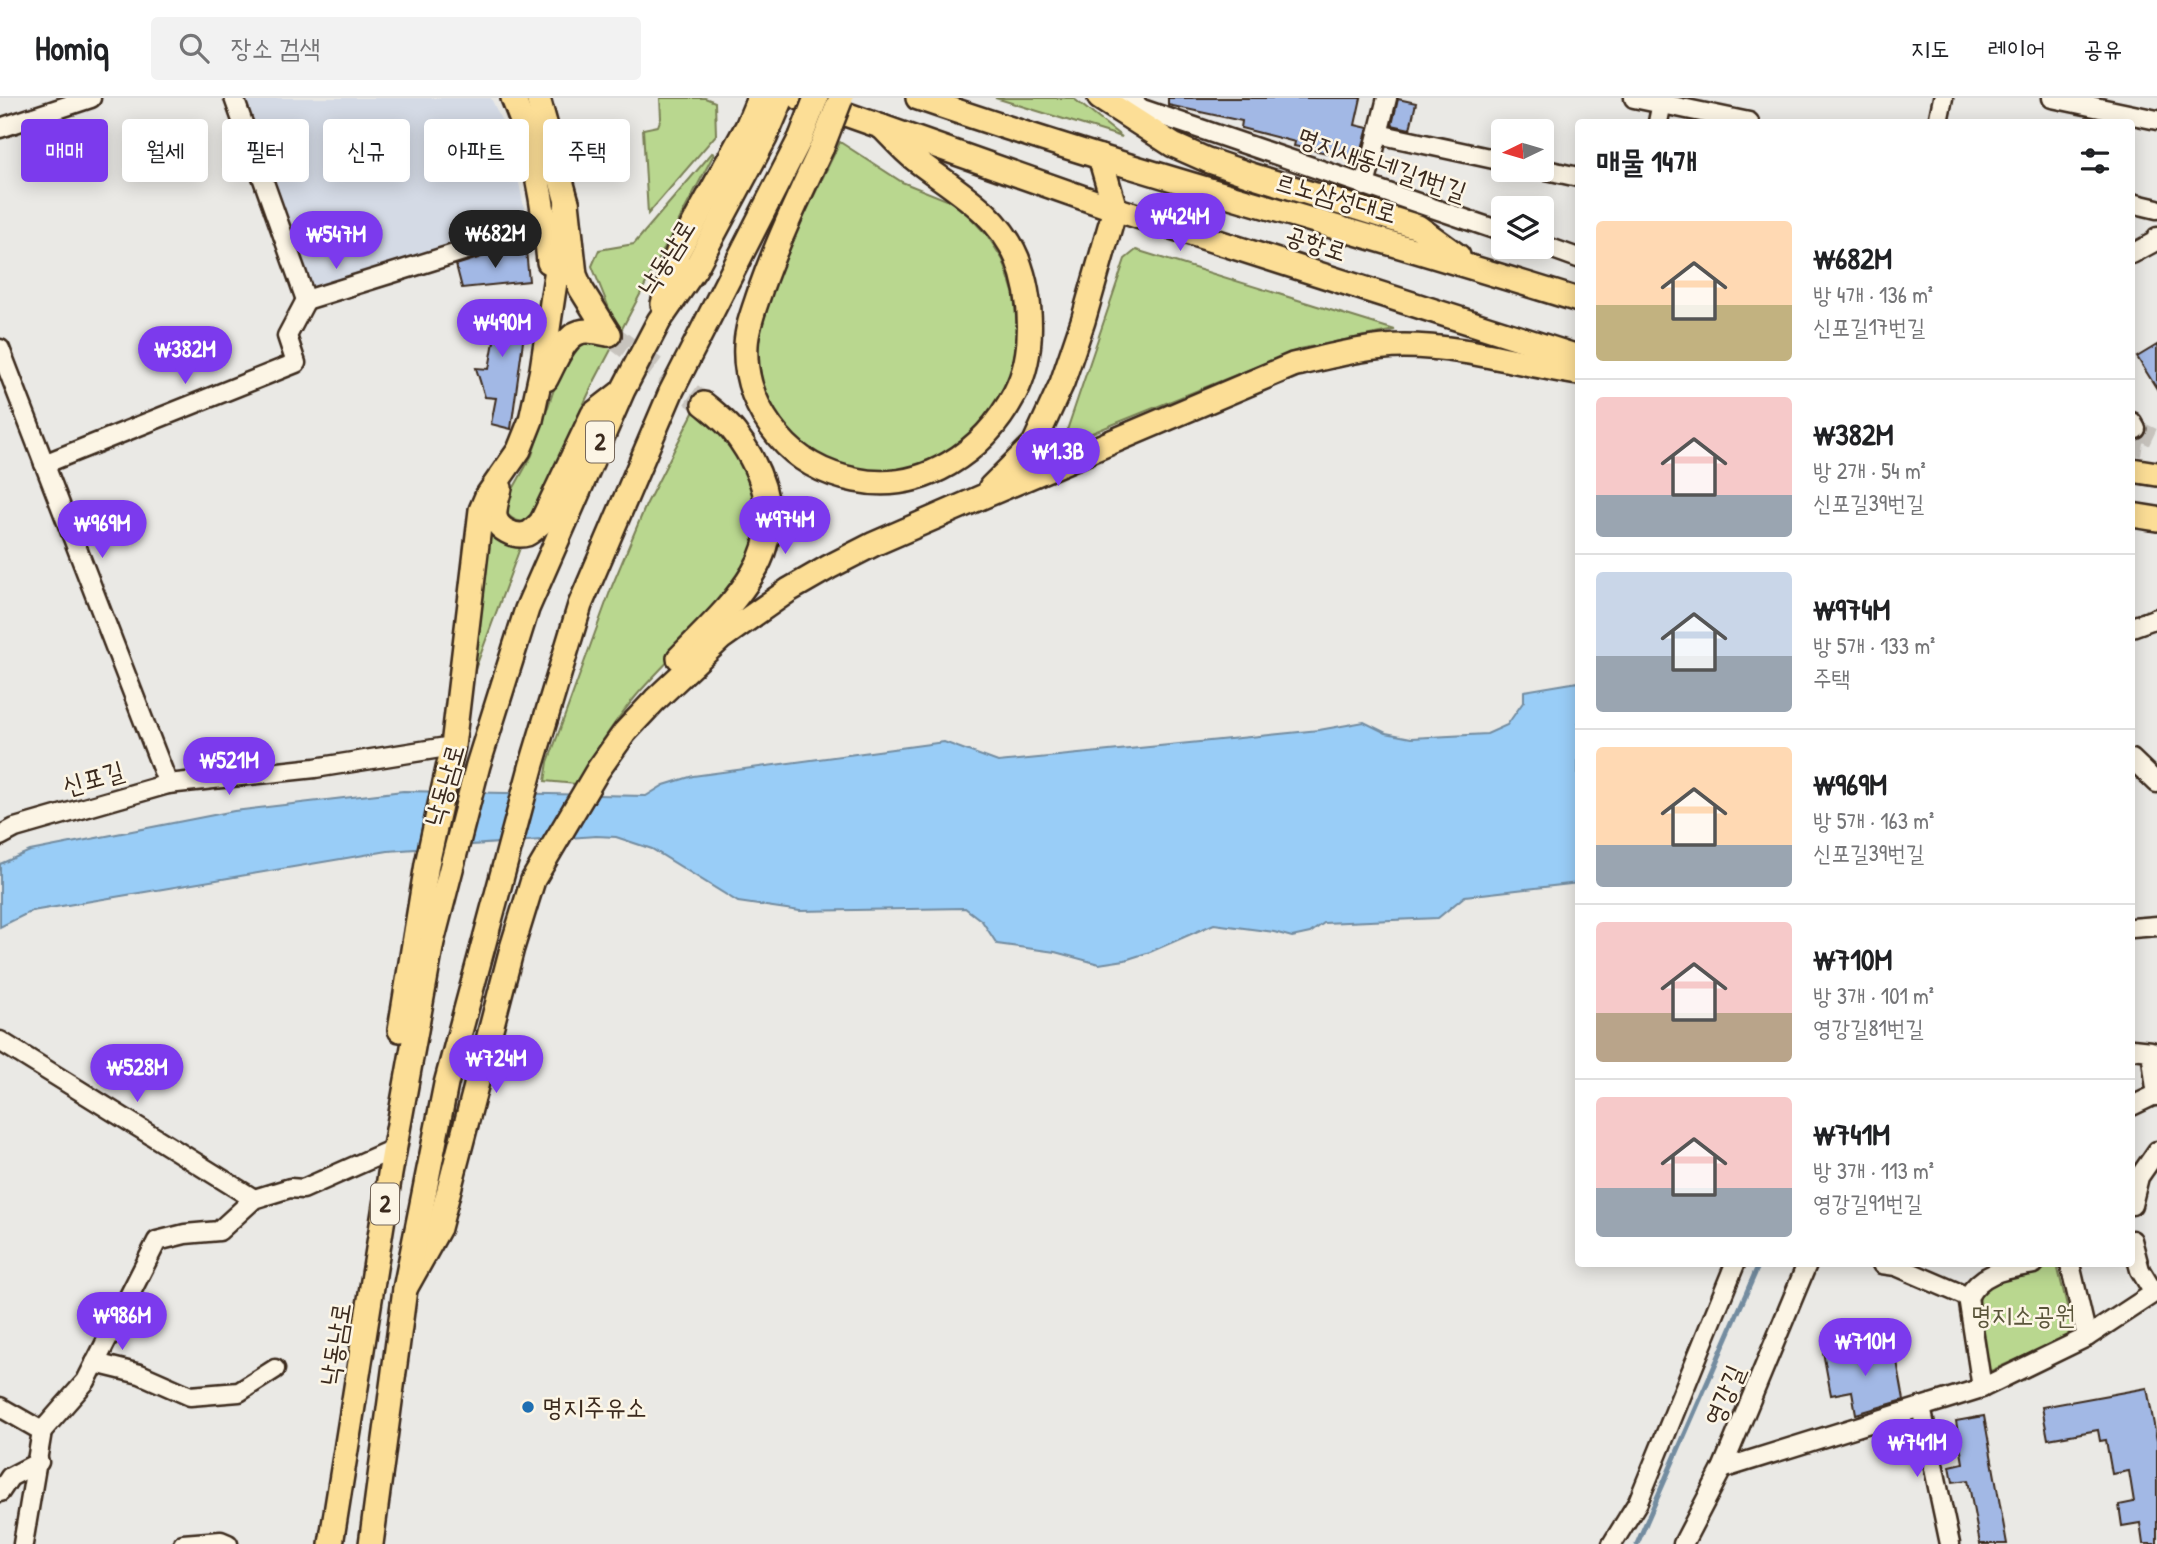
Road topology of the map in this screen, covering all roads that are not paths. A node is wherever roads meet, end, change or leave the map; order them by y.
1 (90, 98) edge
2 (233, 98) edge
3 (513, 98) edge
4 (540, 98) edge
5 (758, 98) edge
6 (782, 98) edge
7 (800, 98) edge
8 (816, 98) edge
9 (841, 98) edge
10 (918, 98) edge
11 (1128, 98) edge
12 (1387, 98) edge
13 (1634, 98) edge
14 (1943, 98) edge
15 (2052, 98) edge
16 (1103, 99) edge
17 (1662, 101) edge
18 (1659, 119) edge
19 (1737, 119) edge
20 (1939, 119) edge
21 (2157, 120) edge
22 (881, 127) junction
23 (0, 128) edge
24 (756, 132) junction
25 (1378, 134) junction
26 (1100, 157) junction
27 (1491, 158) edge
28 (1554, 172) edge
29 (1575, 176) edge
30 (1365, 186) junction
31 (567, 202) junction
32 (2135, 204) edge
33 (1115, 209) junction
34 (2157, 209) edge
35 (1491, 228) edge
36 (547, 236) junction
37 (2157, 237) edge
38 (1554, 249) edge
39 (2135, 252) edge
40 (1575, 257) edge
41 (1472, 266) junction
42 (552, 297) junction
43 (1575, 299) edge
44 (306, 300) junction
45 (0, 349) edge
46 (1575, 356) edge
47 (1575, 372) edge
48 (623, 390) junction
49 (538, 394) junction
50 (704, 404) tunnel mouth
51 (44, 464) junction
52 (504, 471) junction
53 (982, 497) junction
54 (2157, 618) edge
55 (2135, 626) edge
56 (654, 700) junction
57 (451, 755) junction
58 (2135, 762) edge
59 (2157, 783) edge
60 (168, 784) junction
61 (0, 836) edge
62 (2157, 926) edge
63 (2135, 928) edge
64 (0, 1041) edge
65 (2135, 1049) edge
66 (2157, 1095) edge
67 (2135, 1105) edge
68 (391, 1150) junction
69 (2157, 1151) edge
70 (390, 1174) junction
71 (2135, 1193) edge
72 (254, 1199) junction
73 (2135, 1255) edge
74 (1734, 1267) edge
75 (1806, 1267) edge
76 (1898, 1267) edge
77 (2020, 1267) edge
78 (2071, 1267) edge
79 (405, 1289) junction
80 (2156, 1292) edge
81 (1968, 1297) junction
82 (2087, 1337) junction
83 (96, 1363) junction
84 (275, 1369) dead end
85 (1982, 1388) junction
86 (0, 1407) edge
87 (1921, 1407) junction
88 (42, 1431) junction
89 (39, 1462) junction
90 (1722, 1469) junction
91 (0, 1492) edge
92 (23, 1544) edge
93 (183, 1544) edge
94 (228, 1544) edge
95 (331, 1544) edge
96 (371, 1544) edge
97 (1612, 1544) edge
98 (1683, 1544) edge
99 (1950, 1544) edge

1 - 23 street
2 - 44 street
3 - 36 main road
4 - 31 main road
5 - 24 main road
6 - 24 main road, 낙동남로 / 2
7 - 22 main road, 공항로
8 - 79 main road, 2, bridge
9 - 22 main road, bridge
10 - 26 main road, 르노삼성대로
11 - 30 street, 명지새동네길1번길
12 - 25 street
13 - 17 street
14 - 20 street
15 - 21 street
16 - 41 main road
17 - 18 street
17 - 19 street
22 - 33 main road, 공항로
24 - 48 main road, 낙동남로 / 2
25 - 27 street
25 - 30 street
26 - 33 main road
26 - 41 main road, 르노삼성대로
28 - 29 street
30 - 35 street, 명지새동네길1번길
31 - 42 main road
31 - 49 main road
32 - 34 street
33 - 46 main road, 공항로
33 - 53 main road
36 - 42 main road
36 - 44 street
37 - 39 street
38 - 40 street
41 - 43 main road, 르노삼성대로
42 - 49 main road
44 - 51 street
45 - 51 street
47 - 53 main road
48 - 52 main road
48 - 70 main road, 낙동남로 / 2
49 - 52 main road
50 - 56 main road
51 - 60 street
52 - 57 main road
53 - 56 main road
54 - 55 street
56 - 79 main road
57 - 60 street, 신포길
57 - 68 main road
58 - 59 street
60 - 61 street, 신포길
62 - 63 street
64 - 72 street
65 - 66 street
66 - 67 street
68 - 70 main road
68 - 72 street
69 - 71 street
70 - 95 main road, 낙동남로 / 2
72 - 83 street
73 - 80 street
74 - 97 street
75 - 90 street, 영강길
76 - 81 street
77 - 81 street
78 - 82 street
79 - 96 main road, 2
80 - 82 street
81 - 85 street
82 - 85 street
83 - 84 street
83 - 88 street
85 - 87 street
86 - 88 street
87 - 90 street
87 - 99 street
88 - 89 street
89 - 91 street
89 - 92 street
90 - 98 street, 영강길
93 - 94 street

